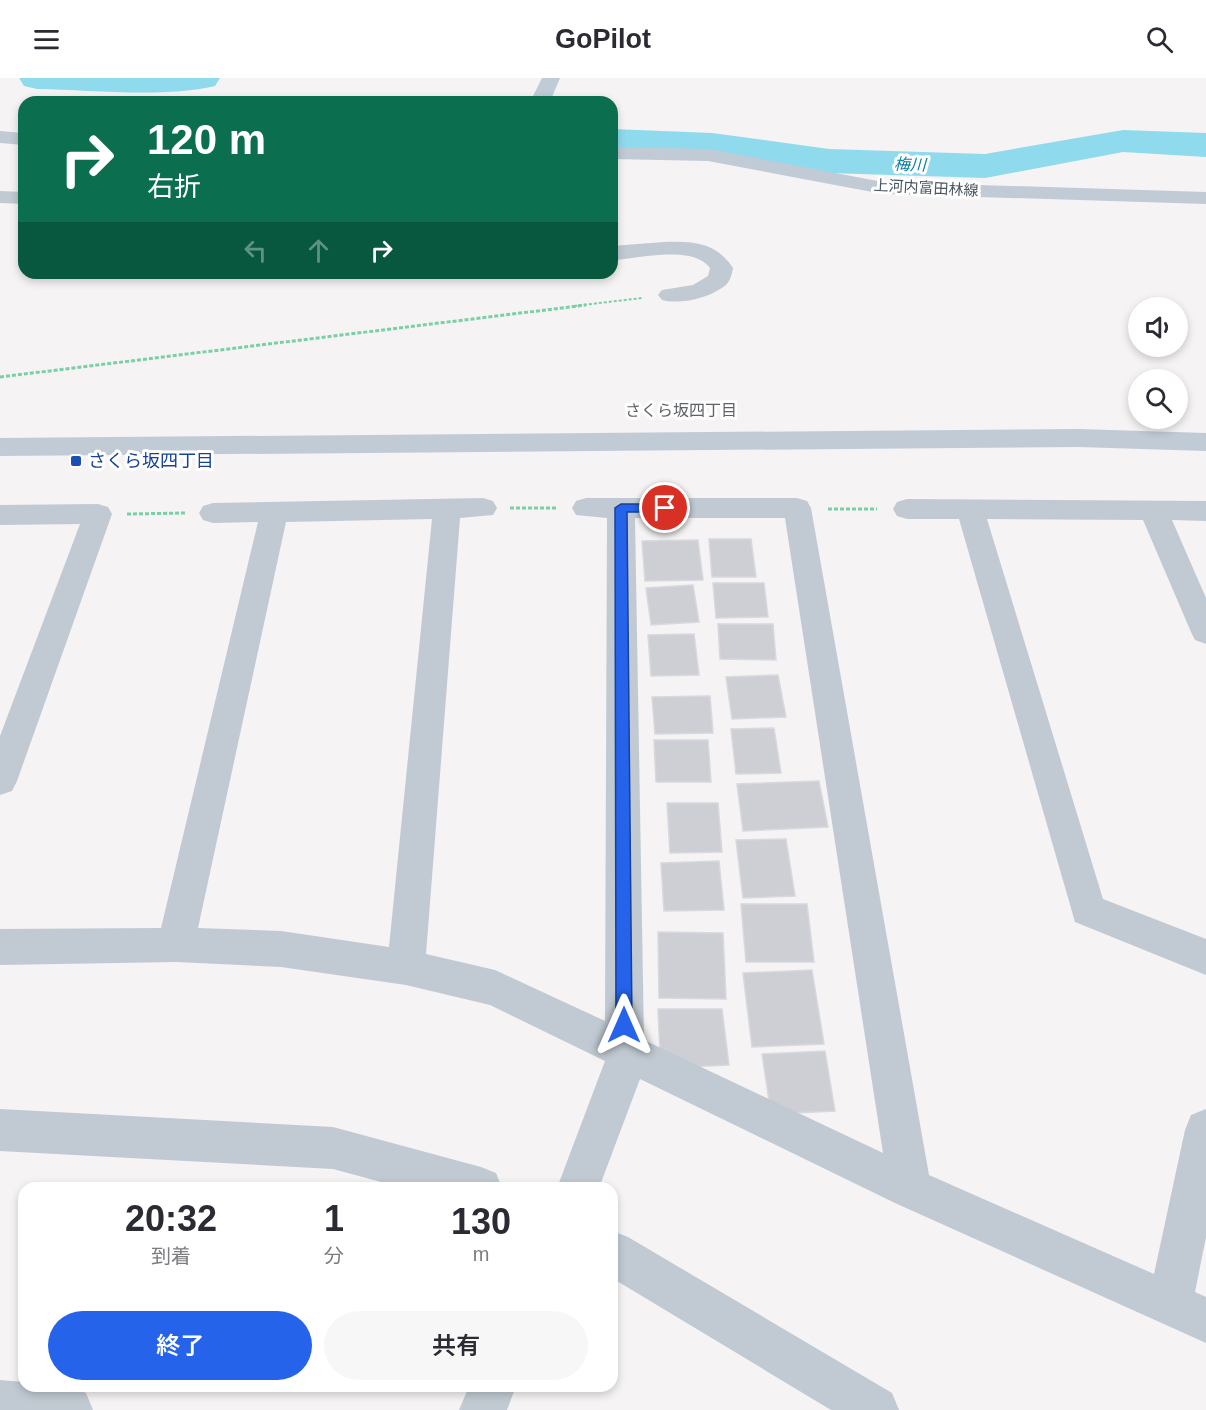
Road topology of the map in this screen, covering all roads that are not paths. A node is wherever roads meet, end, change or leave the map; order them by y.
1 (551, 78) edge
2 (543, 96) edge
3 (0, 137) edge
4 (18, 138) edge
5 (618, 153) edge
6 (0, 197) edge
7 (18, 198) edge
8 (1206, 198) edge
9 (618, 253) edge
10 (670, 295) road end
11 (1206, 442) edge
12 (0, 447) edge
13 (483, 508) road end
14 (586, 508) road end
15 (621, 508) junction
16 (447, 509) junction
17 (907, 509) road end
18 (970, 509) junction
19 (1153, 510) junction
20 (1206, 511) edge
21 (274, 512) junction
22 (213, 513) road end
23 (0, 515) edge
24 (1206, 632) edge
25 (0, 781) edge
26 (176, 945) junction
27 (0, 946) edge
28 (1206, 957) edge
29 (406, 967) junction
30 (624, 1048) junction
31 (0, 1130) edge
32 (1206, 1130) edge
33 (459, 1182) edge
34 (580, 1182) edge
35 (909, 1188) junction
36 (618, 1257) edge
37 (1188, 1311) edge
38 (490, 1392) edge
39 (0, 1404) edge
40 (69, 1410) edge
41 (483, 1410) edge
42 (875, 1410) edge

1 - 2 street
3 - 4 street
5 - 8 street, 上河内富田林線
6 - 7 street
9 - 10 street
11 - 12 street
13 - 16 street
14 - 15 street
15 - 30 street
15 - 35 street
16 - 21 street
16 - 29 street
17 - 18 street
18 - 19 street
18 - 28 street
19 - 20 street
19 - 24 street
21 - 22 street
21 - 26 street
23 - 25 street
26 - 27 street
26 - 29 street
29 - 30 street
30 - 34 street
30 - 35 street
31 - 33 street
32 - 37 street
35 - 37 street
36 - 42 street
38 - 41 street
39 - 40 street

